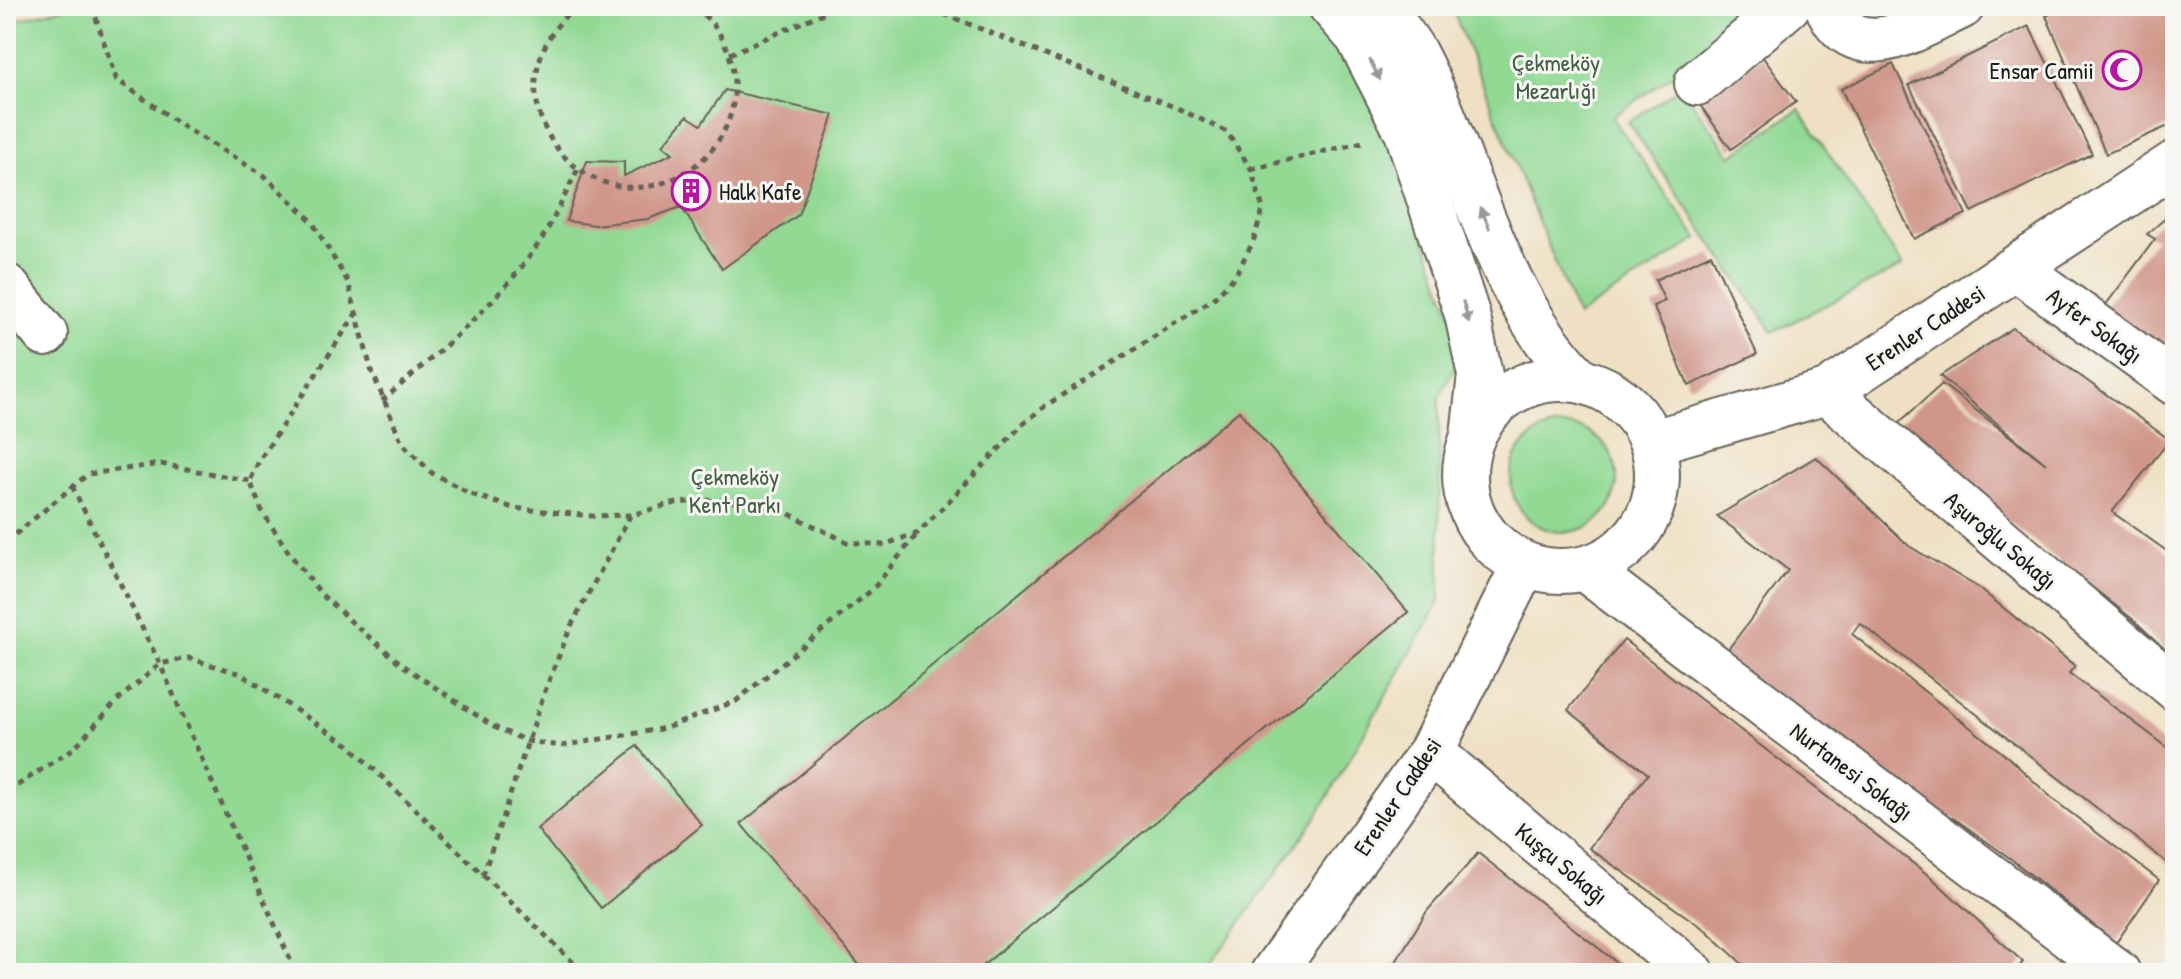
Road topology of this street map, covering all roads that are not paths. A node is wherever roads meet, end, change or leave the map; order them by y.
1 (1331, 6) edge
2 (1381, 6) edge
3 (1788, 6) edge
4 (1827, 6) edge
5 (1962, 6) edge
6 (1697, 83) dead end
7 (2175, 163) edge
8 (2016, 268) junction
9 (6, 286) edge
10 (45, 334) dead end
11 (1580, 380) junction
12 (2175, 383) edge
13 (1827, 392) junction
14 (1473, 435) junction
15 (1653, 442) junction
16 (1524, 565) junction
17 (1585, 569) junction
18 (2175, 688) edge
19 (1431, 752) junction
20 (1274, 973) edge
21 (1692, 973) edge
22 (2118, 973) edge

1 -> 14 street
11 -> 2 street
3 - 6 street
4 - 5 street
7 - 8 street, Erenler Caddesi
8 - 12 street, Ayfer Sokağı
8 - 13 street, Erenler Caddesi
9 - 10 street
11 - 14 street
11 - 15 street
13 - 15 street, Erenler Caddesi
13 - 18 street, Aşuroğlu Sokağı
14 - 16 street
15 - 17 street
16 - 17 street
16 - 19 street, Erenler Caddesi
17 - 22 street, Nurtanesi Sokağı
19 - 20 street, Erenler Caddesi
19 - 21 street, Kuşçu Sokağı

